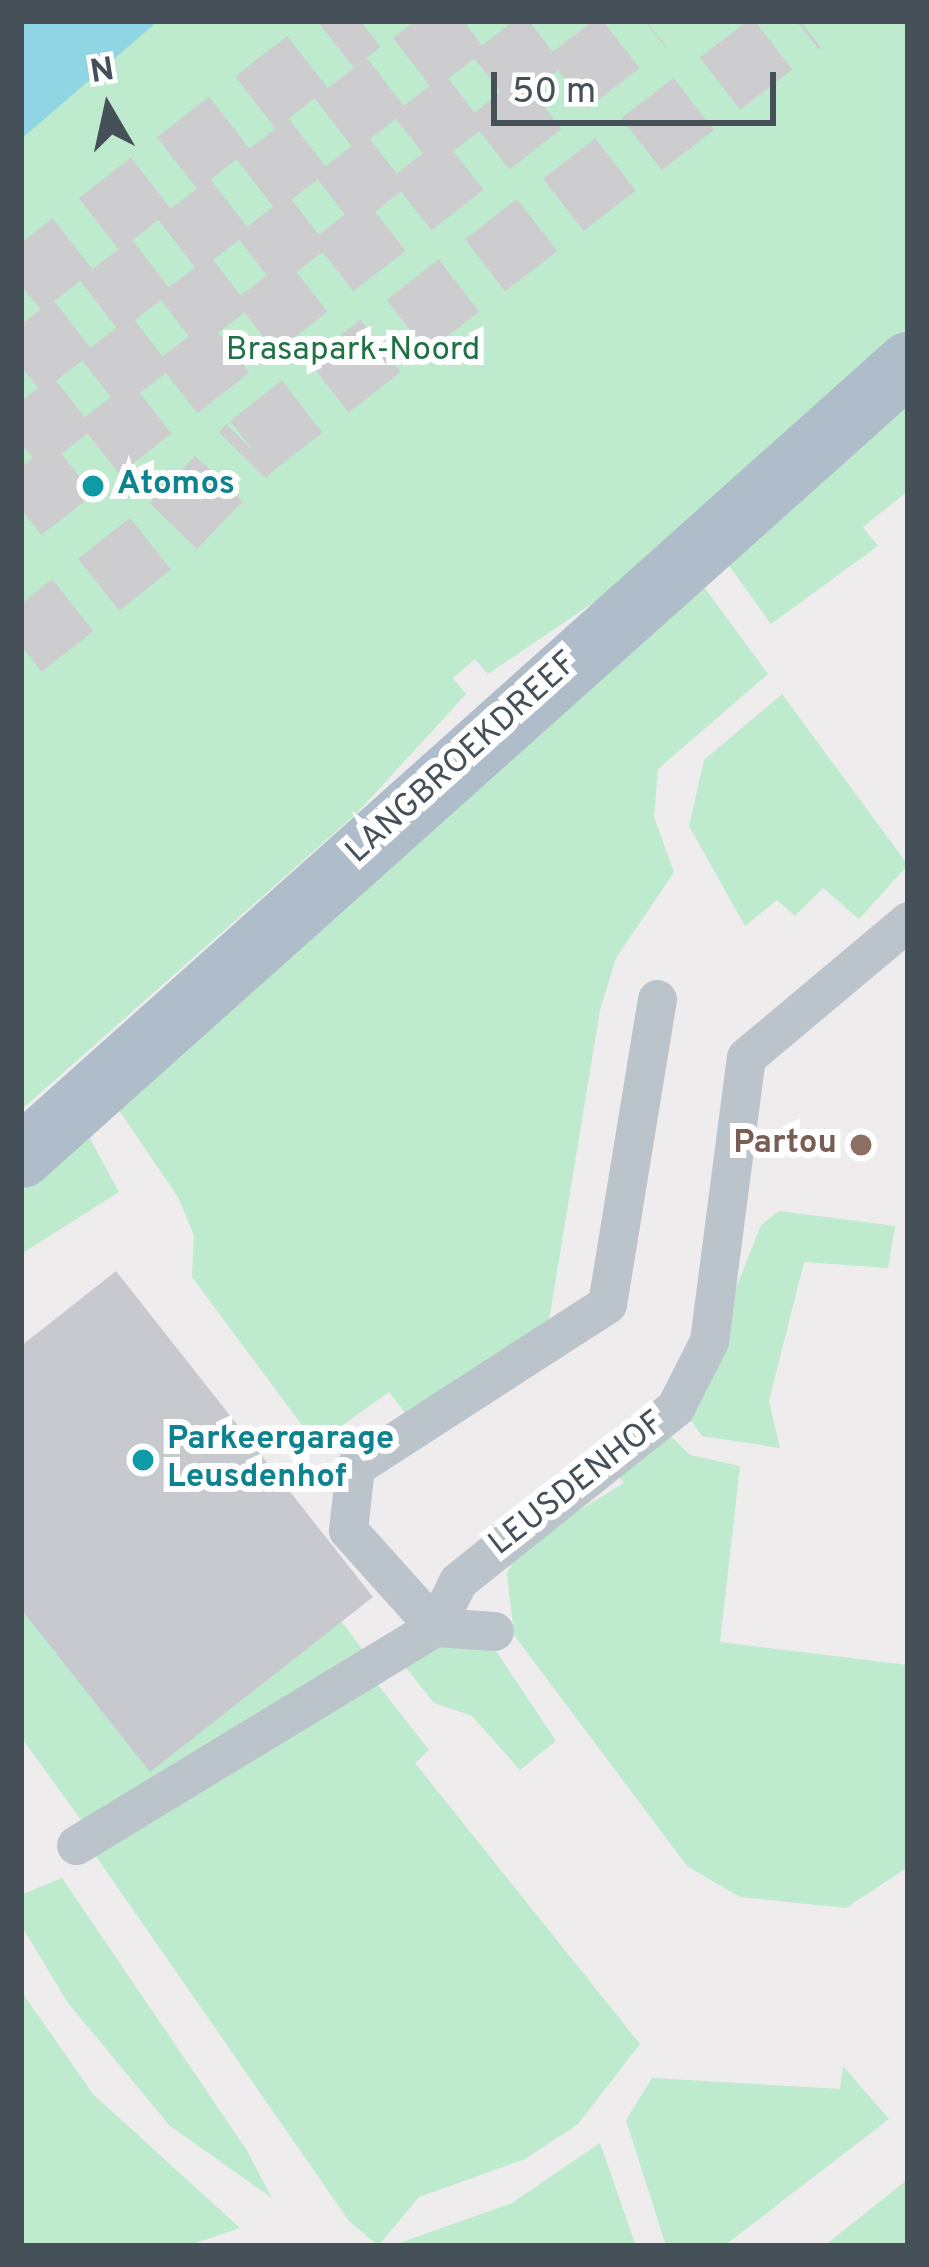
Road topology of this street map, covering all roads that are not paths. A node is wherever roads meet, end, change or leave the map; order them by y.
1 (908, 363) edge
2 (908, 921) edge
3 (657, 999) dead end
4 (21, 1156) edge
5 (435, 1627) junction
6 (494, 1631) dead end
7 (76, 1845) dead end

1 - 4 main road, LANGBROEKDREEF
2 - 5 street, LEUSDENHOF
3 - 5 street
5 - 6 street
5 - 7 street, LEUSDENHOF

